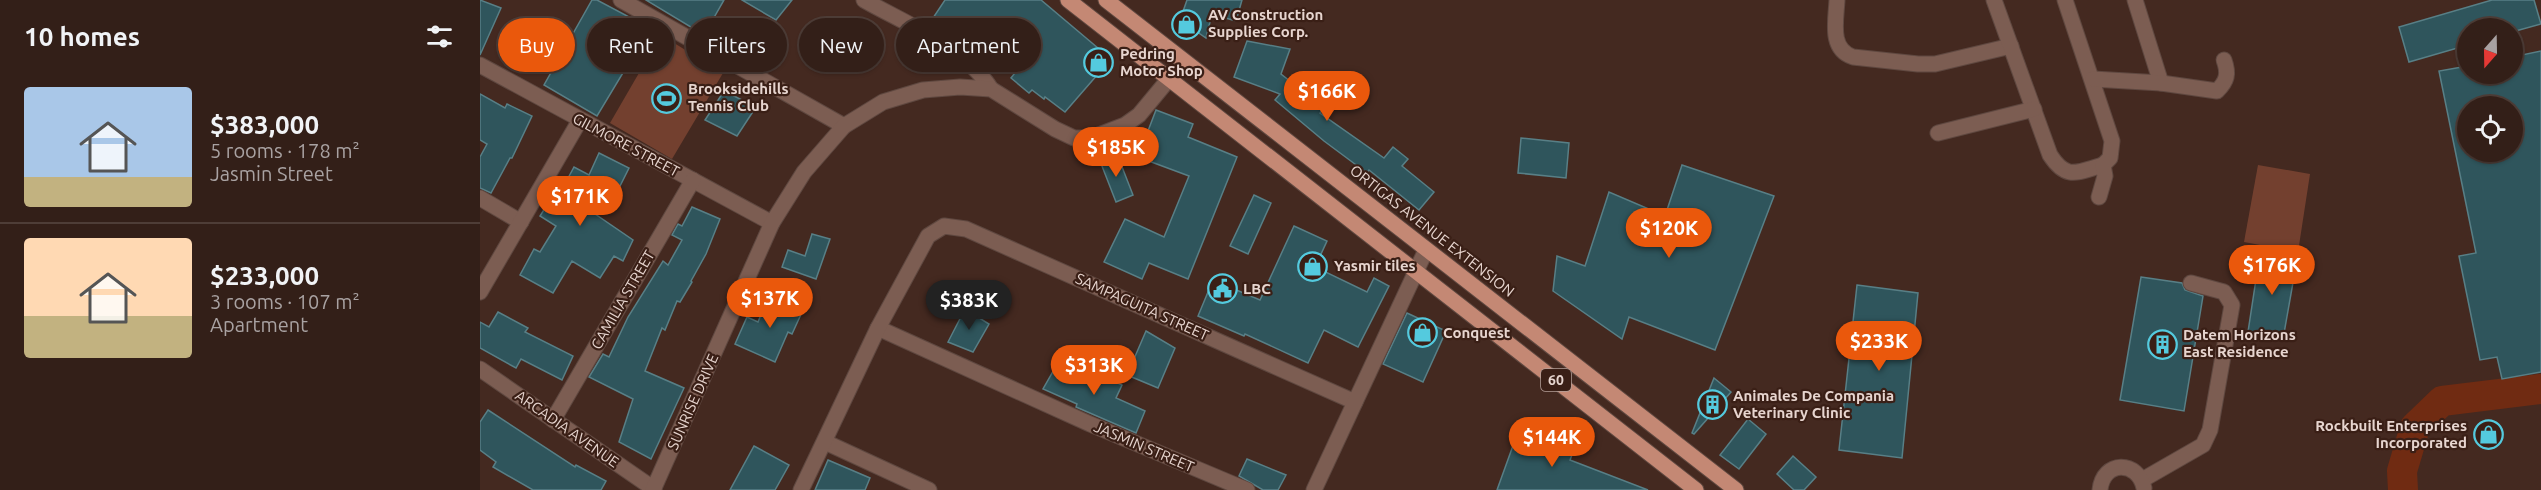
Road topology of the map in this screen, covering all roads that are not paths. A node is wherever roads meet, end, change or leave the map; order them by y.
1 (621, 0) edge
2 (864, 0) edge
3 (1068, 0) edge
4 (1106, 0) edge
5 (1837, 0) edge
6 (1994, 0) edge
7 (2065, 0) edge
8 (2135, 0) edge
9 (2011, 46) junction
10 (2224, 60) dead end
11 (1183, 62) junction
12 (480, 65) edge
13 (1171, 78) junction
14 (2093, 79) junction
15 (2161, 83) junction
16 (991, 89) junction
17 (2034, 109) junction
18 (580, 120) junction
19 (844, 126) junction
20 (1938, 133) dead end
21 (2103, 165) junction
22 (693, 180) junction
23 (2099, 197) dead end
24 (480, 198) edge
25 (521, 222) junction
26 (772, 223) junction
27 (1426, 250) junction
28 (1416, 271) junction
29 (2191, 283) dead end
30 (480, 292) edge
31 (878, 328) junction
32 (480, 369) edge
33 (1355, 402) junction
34 (553, 420) junction
35 (825, 442) junction
36 (2143, 485) edge
37 (2100, 486) edge
38 (654, 489) edge
39 (801, 490) edge
40 (929, 490) edge
41 (1247, 490) edge
42 (1314, 490) edge
43 (1696, 490) edge
44 (1736, 490) edge
45 (2086, 490) edge

1 - 19 street
2 - 16 street
3 - 13 main road, 60
4 - 11 main road, ORTIGAS AVENUE EXTENSION / 60
5 - 9 street
6 - 9 street
7 - 14 street
8 - 15 street
9 - 17 street
10 - 15 street
11 - 13 street, SUNRISE DRIVE
11 - 27 main road, ORTIGAS AVENUE EXTENSION / 60
12 - 18 street, GILMORE STREET
13 - 16 street, SUNRISE DRIVE
13 - 28 main road, 60
14 - 15 street
14 - 21 street
16 - 19 street, SUNRISE DRIVE
17 - 20 street
17 - 21 street
18 - 22 street, GILMORE STREET
18 - 25 street
19 - 26 street, SUNRISE DRIVE
21 - 23 street
22 - 26 street, GILMORE STREET
22 - 34 street, CAMILIA STREET
24 - 25 street
25 - 30 street
26 - 38 street, SUNRISE DRIVE
27 - 28 street
27 - 44 main road, ORTIGAS AVENUE EXTENSION / 60
28 - 33 street
28 - 43 main road, 60
29 - 36 street
31 - 33 street, SAMPAGUITA STREET
31 - 35 street
31 - 41 street, JASMIN STREET
32 - 34 street, ARCADIA AVENUE
33 - 42 street
34 - 38 street, ARCADIA AVENUE
35 - 39 street
35 - 40 street
36 - 37 street
37 - 45 street

